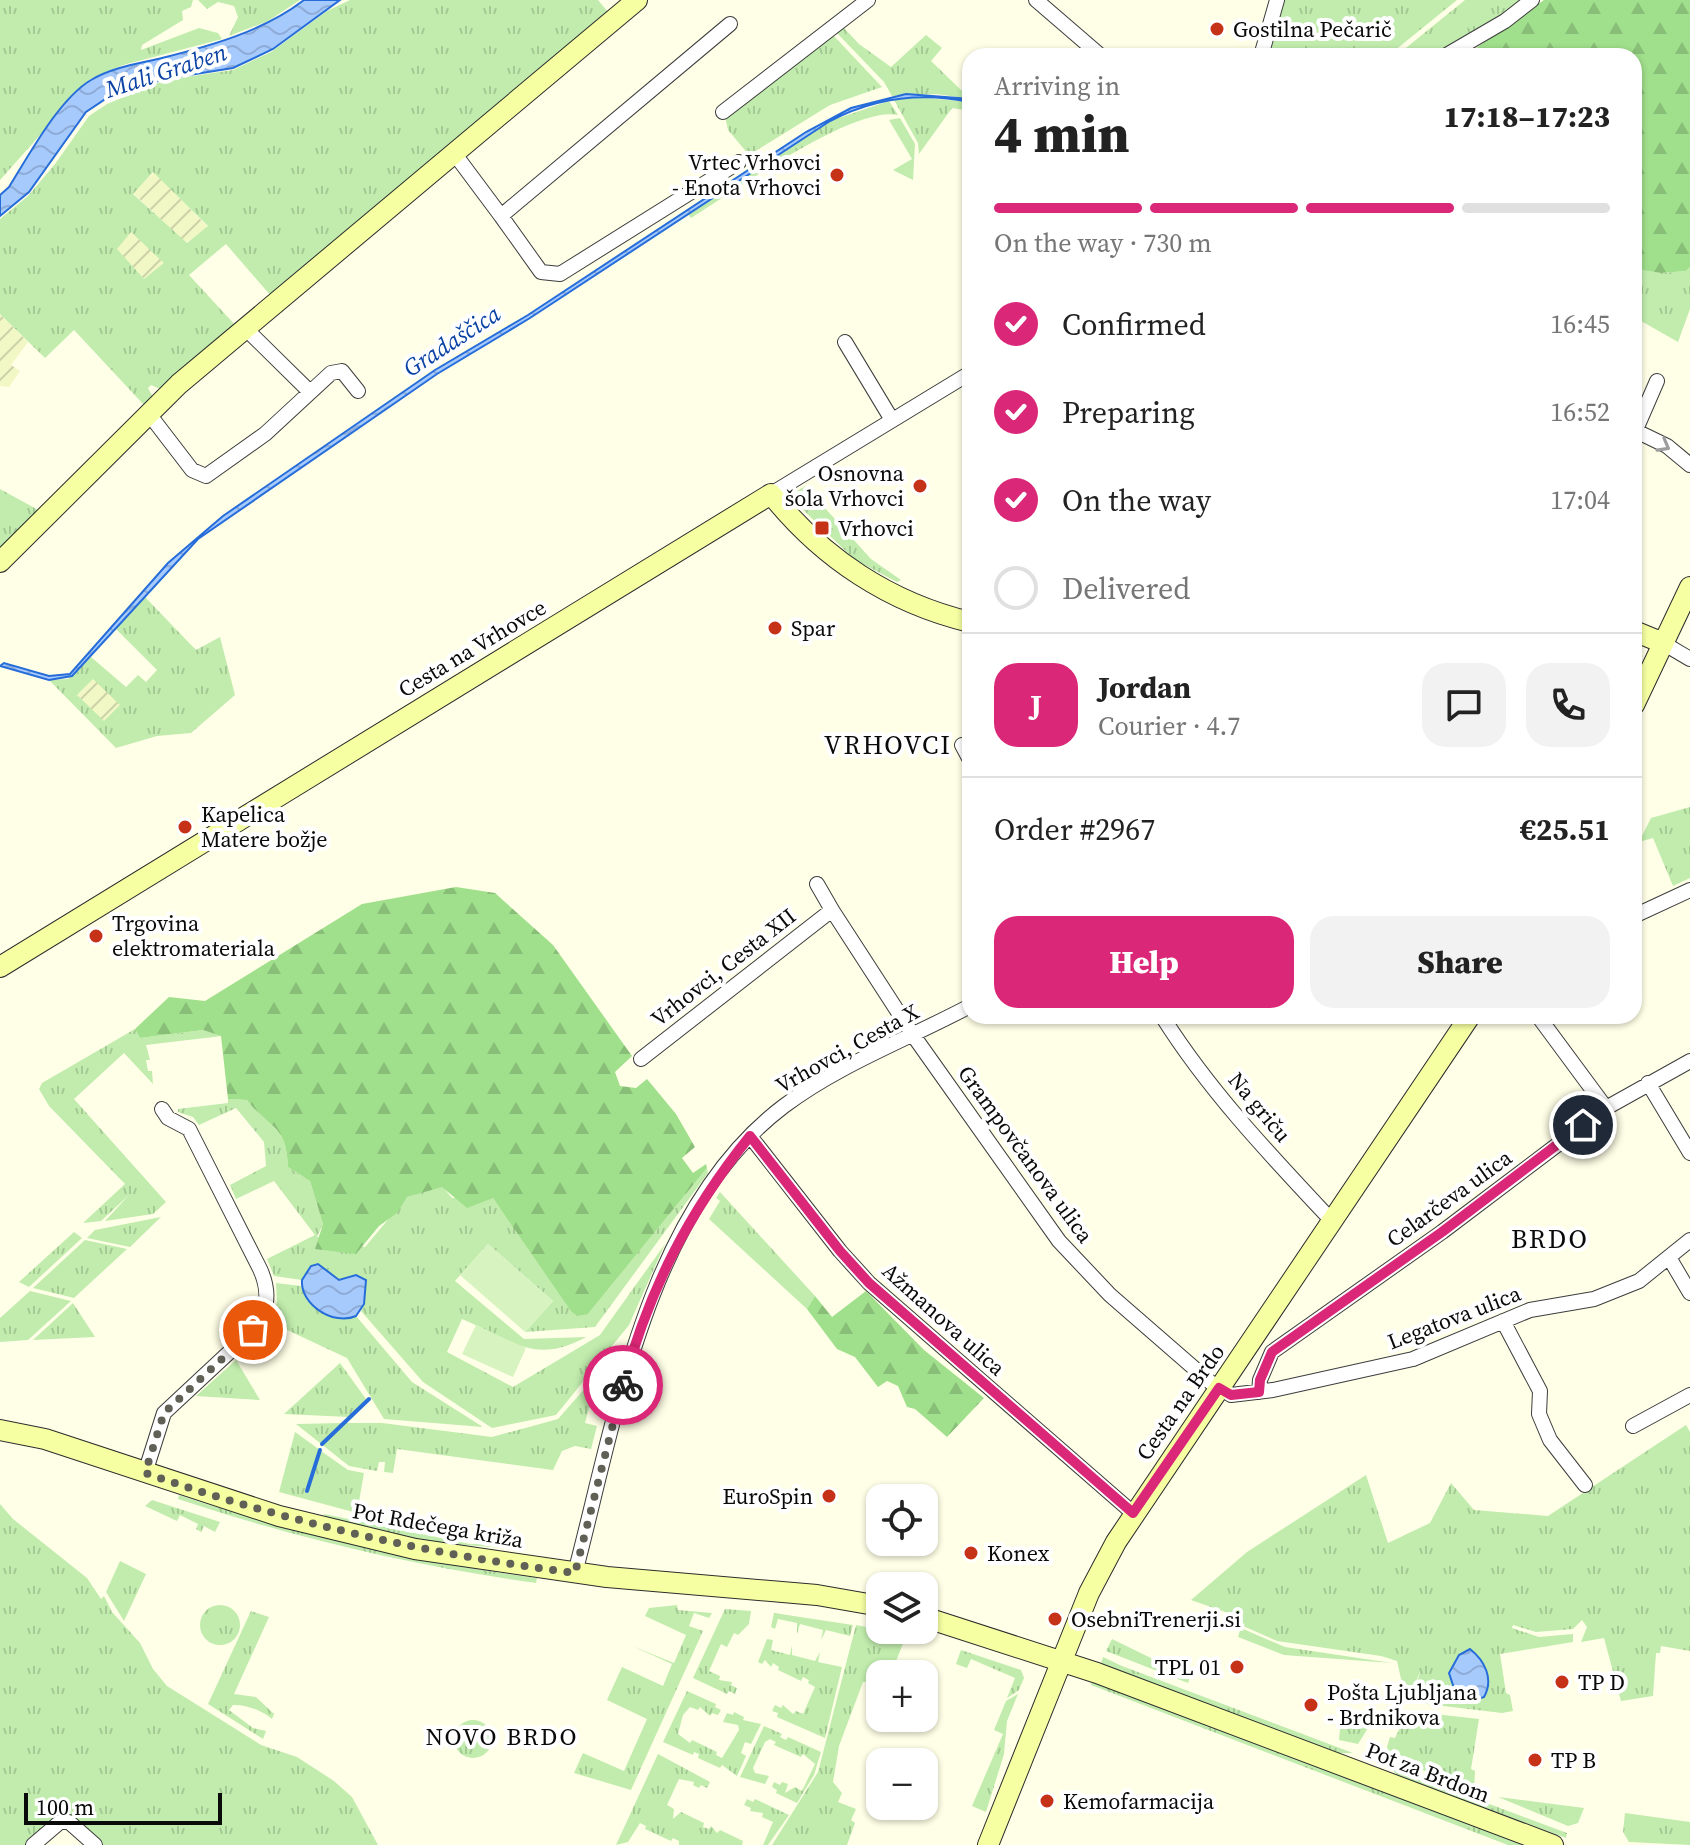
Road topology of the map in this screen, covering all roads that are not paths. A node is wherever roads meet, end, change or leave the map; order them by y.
1 (637, 0) edge
2 (868, 0) edge
3 (1036, 0) edge
4 (1277, 0) edge
5 (1532, 0) edge
6 (730, 24) dead end
7 (1092, 48) edge
8 (1263, 48) edge
9 (1459, 48) edge
10 (723, 112) dead end
11 (454, 153) junction
12 (739, 162) dead end
13 (501, 216) junction
14 (245, 328) junction
15 (845, 342) dead end
16 (962, 378) edge
17 (1657, 381) dead end
18 (358, 391) dead end
19 (310, 392) junction
20 (149, 414) junction
21 (1642, 416) edge
22 (892, 420) junction
23 (1642, 436) edge
24 (1690, 465) edge
25 (771, 494) junction
26 (0, 562) edge
27 (1690, 587) edge
28 (962, 619) edge
29 (1642, 634) edge
30 (1663, 643) junction
31 (1690, 659) edge
32 (1642, 688) edge
33 (817, 884) dead end
34 (1690, 890) edge
35 (832, 910) junction
36 (1642, 912) edge
37 (0, 967) edge
38 (962, 1010) edge
39 (1167, 1024) edge
40 (1465, 1024) edge
41 (1544, 1024) edge
42 (913, 1035) junction
43 (641, 1059) dead end
44 (1690, 1061) edge
45 (1648, 1083) junction
46 (1606, 1108) junction
47 (162, 1109) dead end
48 (750, 1136) junction
49 (1690, 1153) edge
50 (1332, 1221) junction
51 (1690, 1240) edge
52 (1670, 1259) junction
53 (1690, 1293) edge
54 (1503, 1321) junction
55 (1219, 1388) junction
56 (1259, 1392) junction
57 (1690, 1395) edge
58 (1633, 1426) dead end
59 (0, 1430) edge
60 (145, 1473) junction
61 (1585, 1485) dead end
62 (1133, 1513) junction
63 (575, 1573) junction
64 (866, 1604) edge
65 (938, 1621) edge
66 (1062, 1660) junction
67 (33, 1845) edge
68 (95, 1845) edge
69 (988, 1845) edge
70 (1553, 1845) edge

1 - 11 street
2 - 10 street
3 - 7 street
4 - 8 street
5 - 9 street
6 - 13 street
11 - 13 street
11 - 14 street
12 - 13 street
14 - 19 street
14 - 20 street
15 - 22 street
16 - 22 street, Cesta na Vrhovce
17 - 21 street
18 - 19 street
19 - 20 street
20 - 26 street
22 - 25 street, Cesta na Vrhovce
23 -> 24 street
25 - 28 street
25 - 37 street, Cesta na Vrhovce
27 - 30 street
29 - 30 street
30 - 31 street
30 - 32 street
33 - 35 street
34 - 36 street
35 - 42 street
35 - 43 street, Vrhovci, Cesta XII
38 - 42 street, Vrhovci, Cesta X
39 - 50 street, Na griču
40 - 50 street, Cesta na Brdo
41 - 46 street
42 - 48 street, Vrhovci, Cesta X
42 - 55 street, Grampovčanova ulica
44 - 45 street, Celarčeva ulica
45 - 46 street, Celarčeva ulica
45 - 49 street
46 - 56 street, Celarčeva ulica
47 - 60 street
48 - 62 street, Ažmanova ulica
48 - 63 street, Vrhovci, Cesta X
50 - 55 street, Cesta na Brdo
51 - 52 street, Legatova ulica
52 - 53 street
52 - 54 street, Legatova ulica
54 - 56 street, Legatova ulica
54 - 61 street
55 - 56 street, Legatova ulica
55 - 62 street, Cesta na Brdo
57 - 58 street
59 - 60 street, Pot Rdečega križa
60 - 63 street, Pot Rdečega križa
62 - 66 street, Cesta na Brdo
63 - 64 street, Pot Rdečega križa
65 - 66 street
66 - 69 street, Cesta na Brdo
66 - 70 street, Pot za Brdom
67 - 68 street

